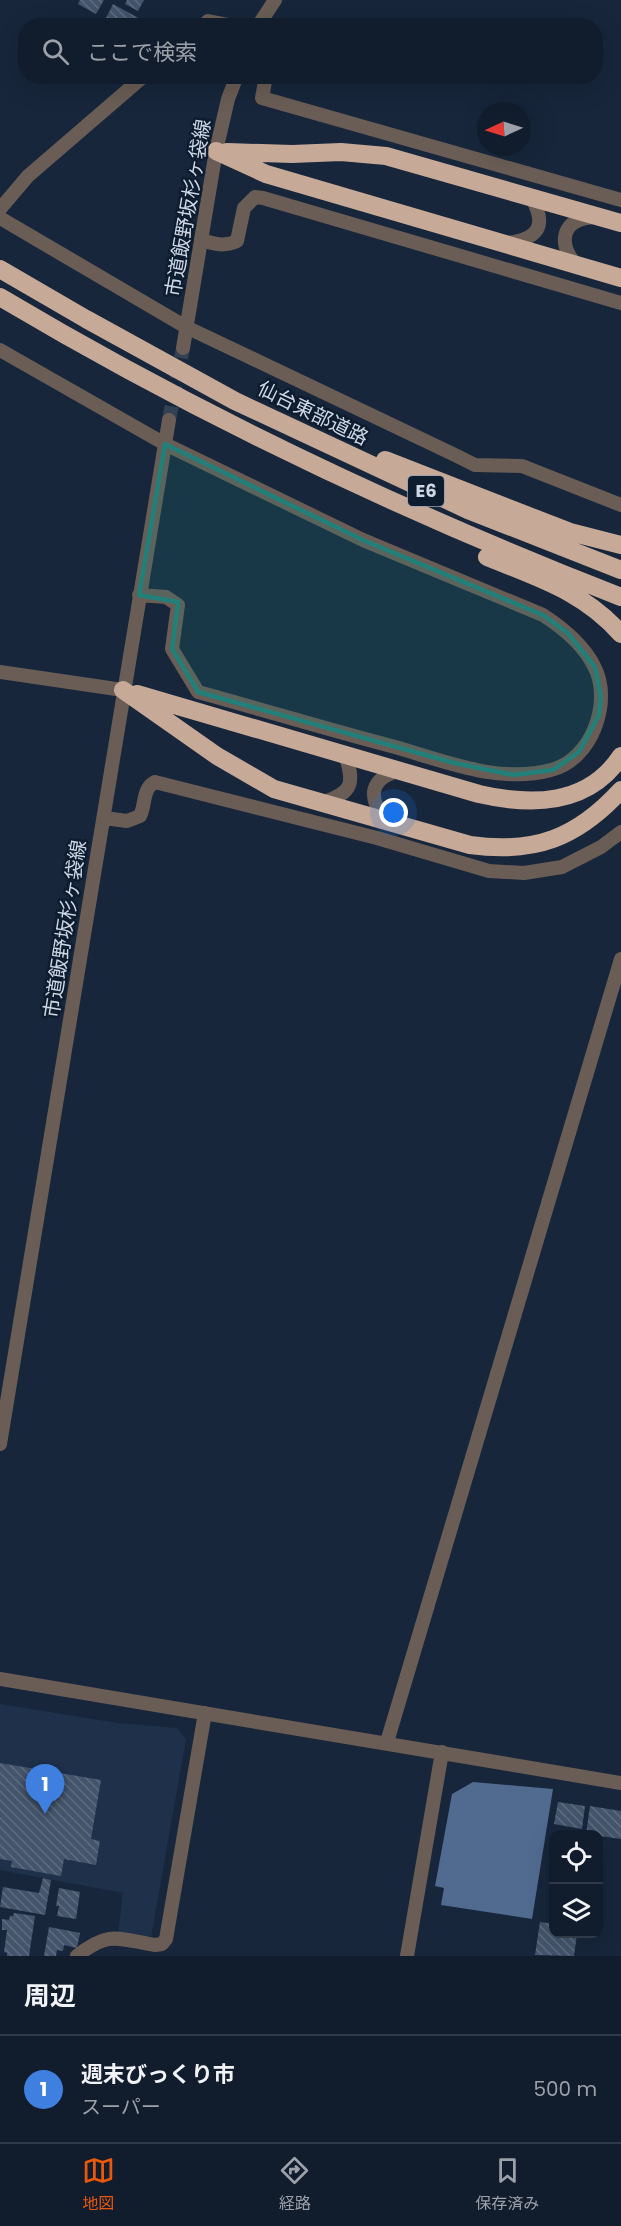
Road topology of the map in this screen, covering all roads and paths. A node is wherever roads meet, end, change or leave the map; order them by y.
1 (275, 0) edge
2 (263, 18) edge
3 (135, 84) edge
4 (234, 84) edge
5 (265, 84) edge
6 (216, 151) junction
7 (531, 197) junction
8 (621, 200) edge
9 (0, 209) edge
10 (599, 217) junction
11 (0, 218) edge
12 (621, 223) edge
13 (201, 240) junction
14 (507, 243) junction
15 (576, 265) junction
16 (0, 269) edge
17 (621, 278) edge
18 (0, 297) edge
19 (621, 303) edge
20 (186, 327) junction
21 (183, 348) tunnel mouth
22 (0, 350) edge
23 (235, 401) junction
24 (169, 420) tunnel mouth
25 (249, 434) junction
26 (165, 444) junction
27 (621, 505) edge
28 (621, 545) edge
29 (621, 570) edge
30 (139, 595) junction
31 (621, 597) edge
32 (621, 634) edge
33 (0, 672) edge
34 (123, 690) junction
35 (345, 754) junction
36 (621, 756) edge
37 (401, 770) junction
38 (621, 790) edge
39 (324, 802) junction
40 (104, 818) junction
41 (386, 820) junction
42 (621, 832) edge
43 (621, 959) edge
44 (0, 1444) edge
45 (0, 1679) edge
46 (205, 1713) junction
47 (387, 1742) junction
48 (442, 1752) junction
49 (621, 1783) edge
50 (166, 1939) junction
51 (77, 1956) edge
52 (164, 1956) edge
53 (407, 1956) edge

1 - 2 street
3 - 9 street
4 - 6 street, 市道飯野坂杉ヶ袋線
5 - 8 street
6 - 7 highway
6 - 13 street, 市道飯野坂杉ヶ袋線
6 - 14 highway
7 - 10 highway
7 - 14 street
10 - 12 highway
10 - 15 street
11 - 20 street
13 - 19 street
13 - 20 street, 市道飯野坂杉ヶ袋線
14 - 15 highway
15 - 17 highway
16 - 23 highway, 仙台東部道路 / E6
18 - 25 highway, E6
20 - 21 street, 市道飯野坂杉ヶ袋線
20 - 27 street
22 - 26 street
23 - 28 highway
23 - 29 highway, 仙台東部道路 / E6
24 - 26 street, 市道飯野坂杉ヶ袋線
25 - 31 highway, E6
25 - 32 highway
26 - 30 street, 市道飯野坂杉ヶ袋線
26 - 30 street
30 - 34 street, 市道飯野坂杉ヶ袋線
33 - 34 street
34 - 35 highway
34 - 39 highway
34 - 40 street, 市道飯野坂杉ヶ袋線
35 - 37 highway
35 - 39 street
36 - 37 highway
37 - 41 street
38 - 41 highway
39 - 41 highway
40 - 42 street
40 - 44 street, 市道飯野坂杉ヶ袋線
43 - 47 street
45 - 46 street
46 - 47 street
46 - 50 street
47 - 48 street
48 - 49 street
48 - 53 street
50 - 51 street
50 - 52 street

